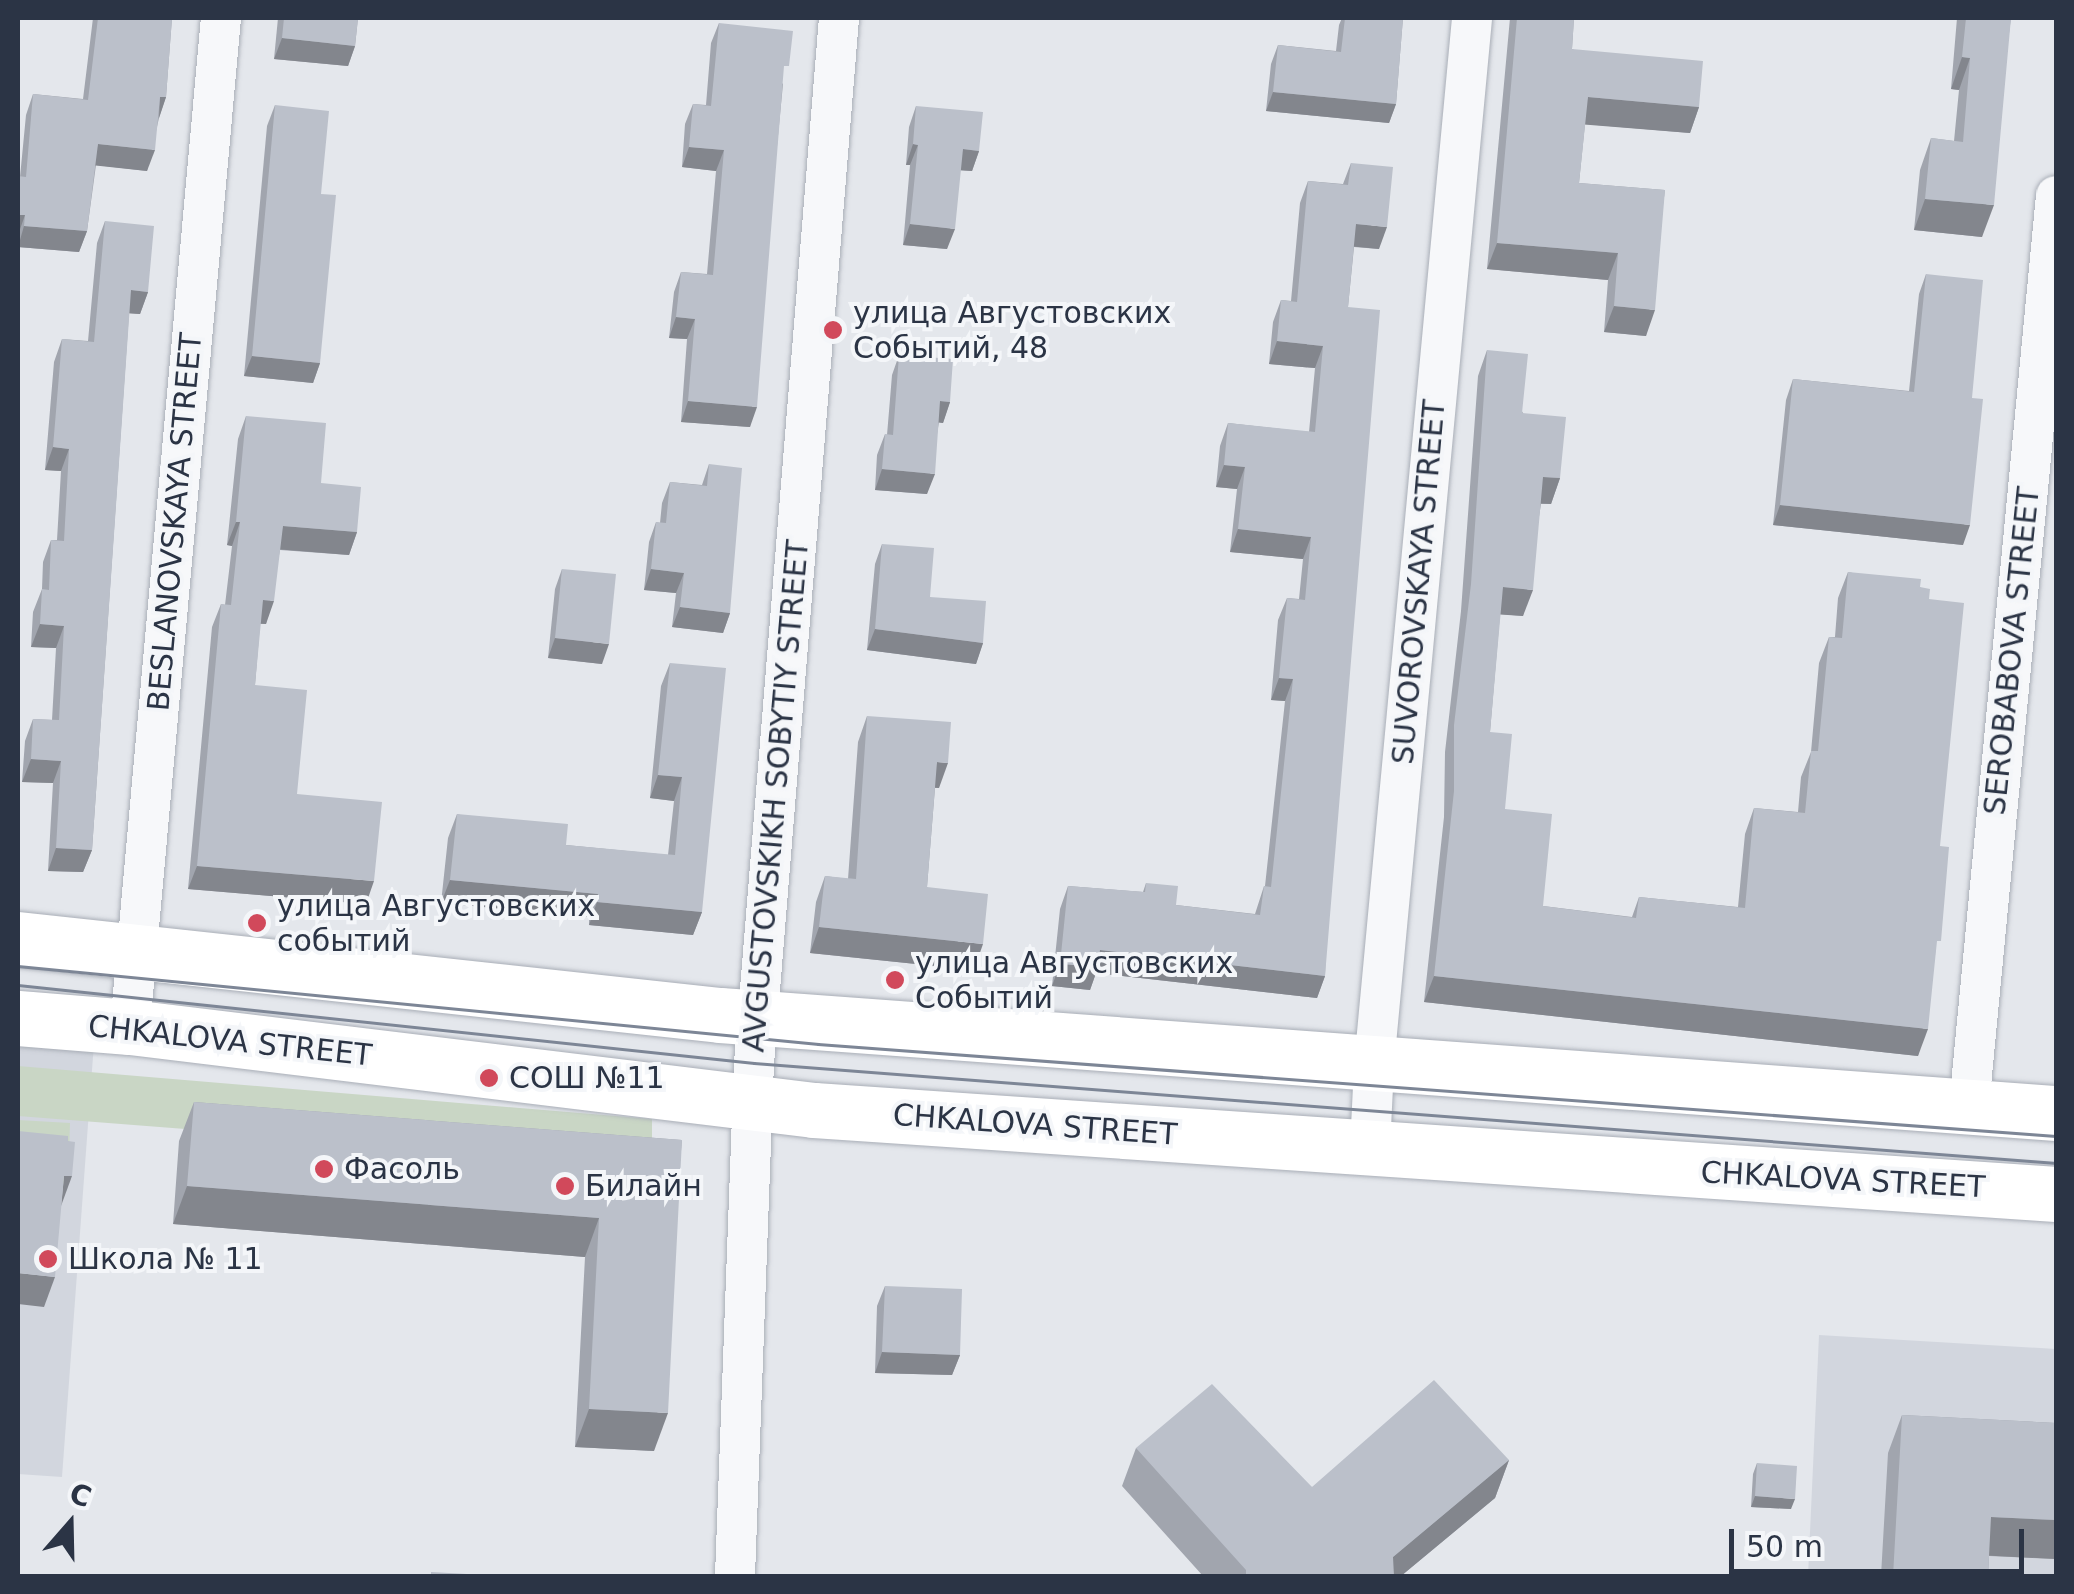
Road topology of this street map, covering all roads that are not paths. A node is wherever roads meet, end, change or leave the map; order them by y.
1 (221, 18) edge
2 (839, 18) edge
3 (1472, 18) edge
4 (2056, 196) edge
5 (18, 939) edge
6 (137, 948) junction
7 (18, 1018) edge
8 (759, 1018) junction
9 (130, 1027) junction
10 (1374, 1065) junction
11 (752, 1104) junction
12 (1969, 1106) junction
13 (2056, 1113) edge
14 (1370, 1148) junction
15 (2056, 1194) edge
16 (736, 1576) edge

1 - 6 street, BESLANOVSKAYA STREET
2 - 8 street, AVGUSTOVSKIKH SOBYTIY STREET
3 - 10 street, SUVOROVSKAYA STREET
4 - 12 street, SEROBABOVA STREET
5 - 6 main road
6 - 8 main road
6 - 9 street, BESLANOVSKAYA STREET
7 - 9 main road, CHKALOVA STREET
8 - 10 main road
8 - 11 street, AVGUSTOVSKIKH SOBYTIY STREET
9 - 11 main road, CHKALOVA STREET
10 - 12 main road
10 - 14 street, SUVOROVSKAYA STREET
11 - 14 main road, CHKALOVA STREET
11 - 16 street, AVGUSTOVSKIKH SOBYTIY STREET
12 - 13 main road
14 - 15 main road, CHKALOVA STREET

